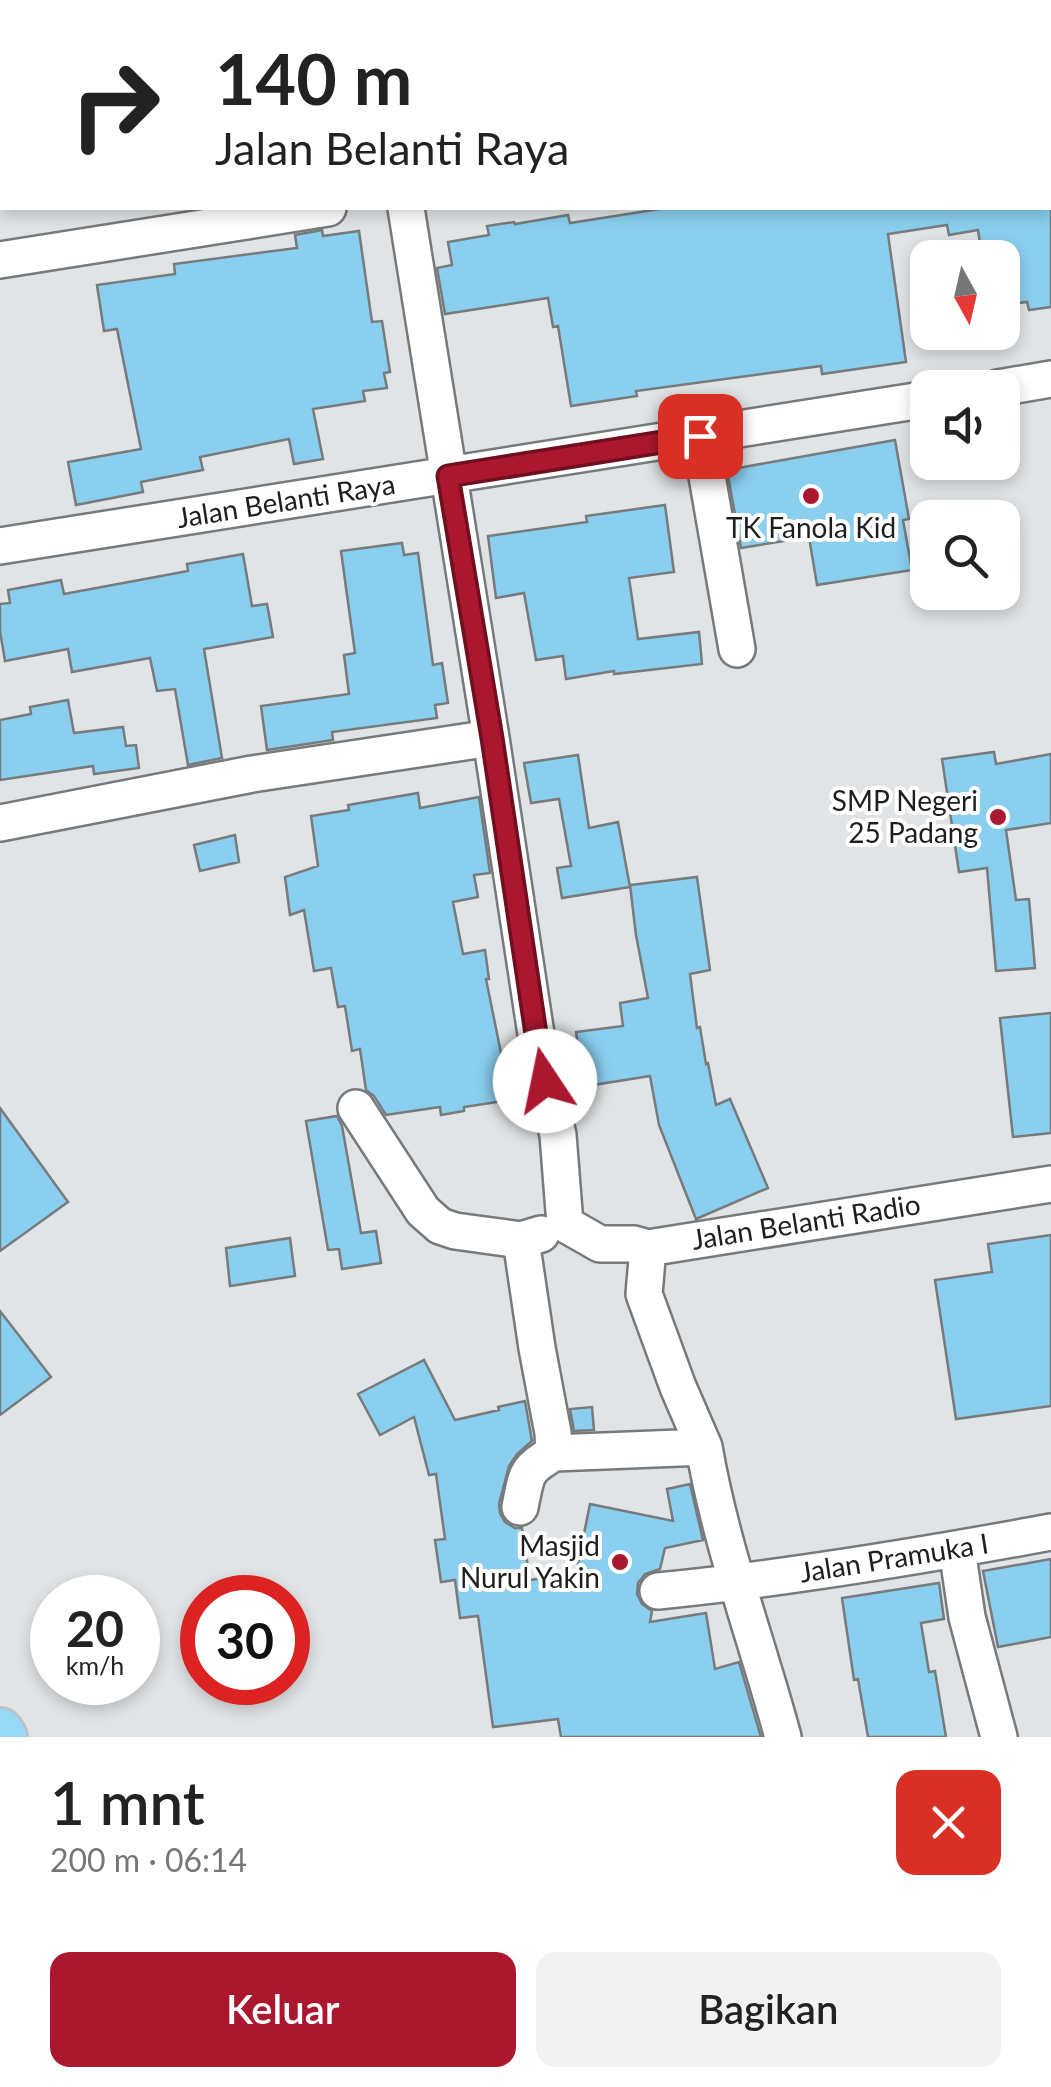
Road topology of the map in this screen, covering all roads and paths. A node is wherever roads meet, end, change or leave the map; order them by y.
1 (315, 210) edge
2 (406, 210) edge
3 (0, 260) edge
4 (1051, 379) edge
5 (1020, 384) edge
6 (910, 402) edge
7 (700, 436) junction
8 (448, 476) junction
9 (0, 546) edge
10 (736, 650) dead end
11 (492, 738) junction
12 (0, 822) edge
13 (356, 1108) dead end
14 (1051, 1184) edge
15 (566, 1224) junction
16 (521, 1240) junction
17 (648, 1248) junction
18 (704, 1447) junction
19 (554, 1453) junction
20 (520, 1507) dead end
21 (1051, 1532) edge
22 (957, 1549) junction
23 (737, 1583) junction
24 (658, 1591) dead end
25 (783, 1737) edge
26 (999, 1737) edge

1 - 3 street
2 - 8 street
4 - 5 street
6 - 7 street, Jalan Belanti Raya
7 - 8 street, Jalan Belanti Raya
7 - 10 street
8 - 9 street, Jalan Belanti Raya
8 - 11 street
11 - 12 street
11 - 15 street
13 - 16 street
14 - 17 street, Jalan Belanti Radio
15 - 16 street
15 - 17 street, Jalan Belanti Radio
16 - 19 street
17 - 18 street
18 - 19 street
18 - 23 street
19 - 20 street
21 - 22 street, Jalan Pramuka I
22 - 23 street, Jalan Pramuka I
22 - 26 street
23 - 24 street, Jalan Pramuka I
23 - 25 street

